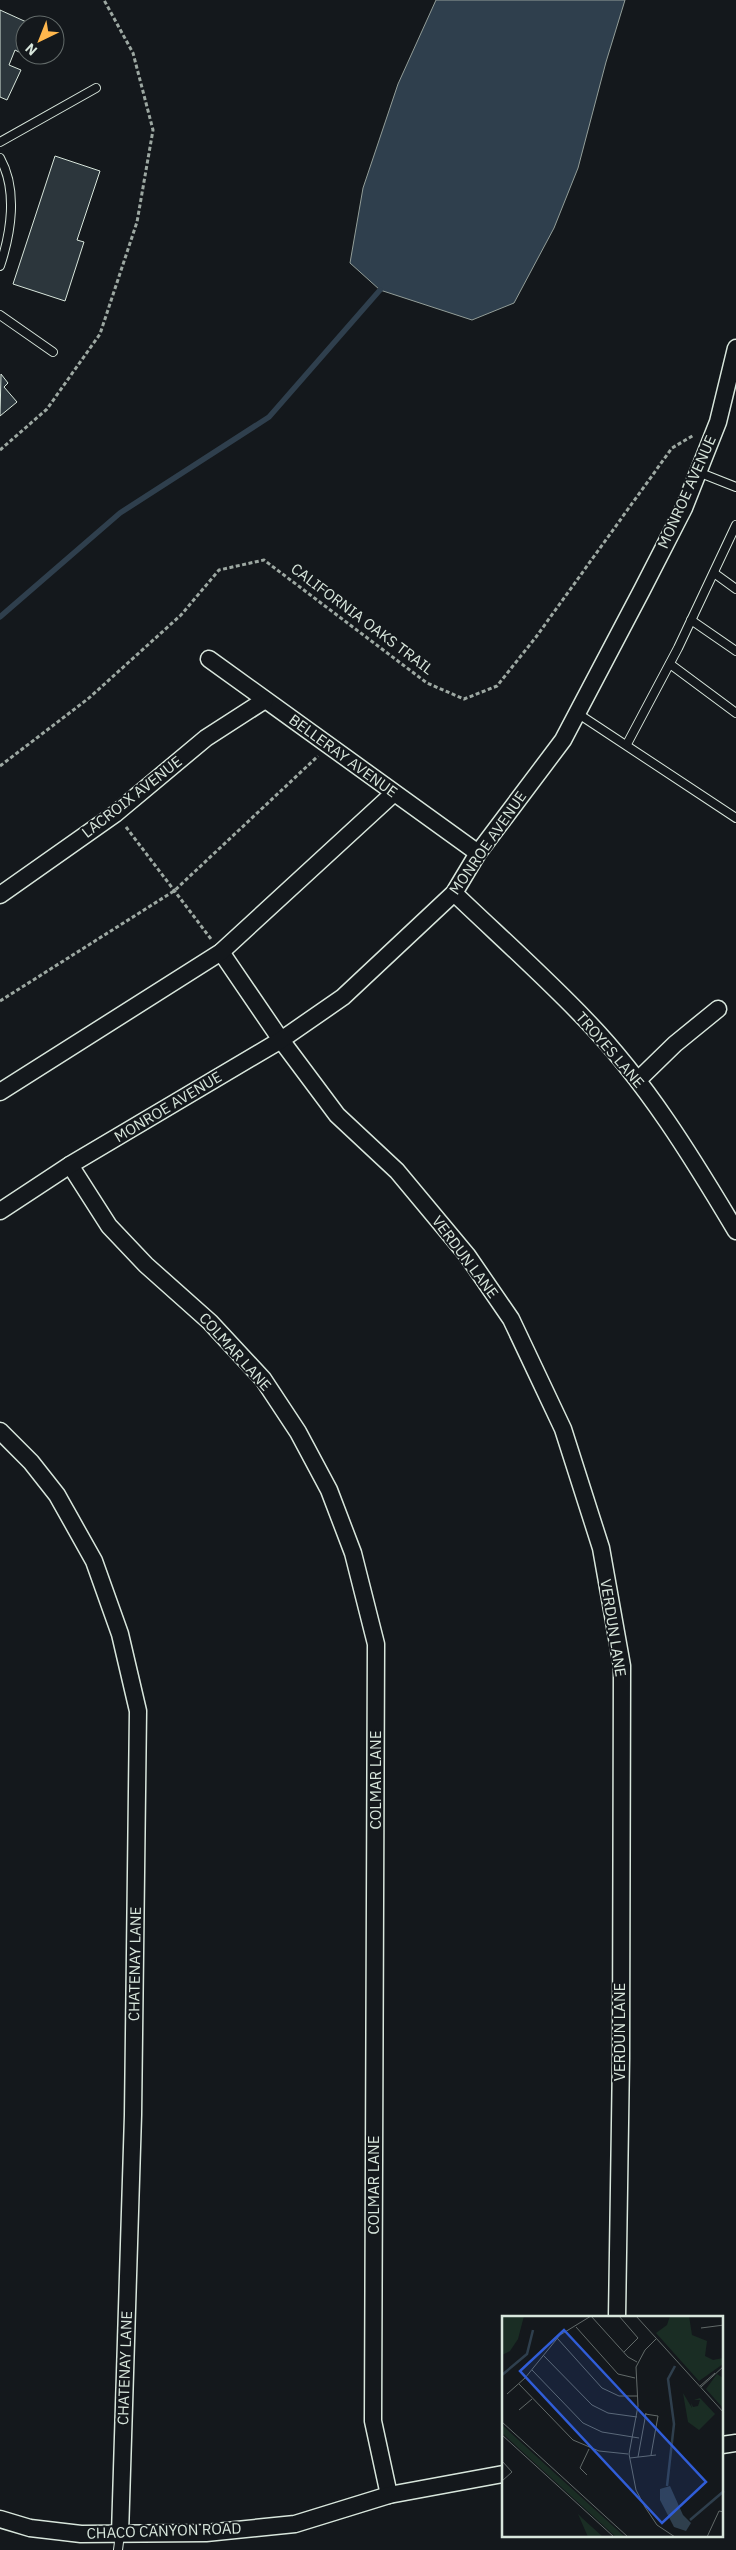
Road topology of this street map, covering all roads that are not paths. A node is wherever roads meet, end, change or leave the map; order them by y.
1 (96, 88) dead end
2 (0, 142) edge
3 (0, 158) edge
4 (0, 266) edge
5 (0, 315) edge
6 (736, 348) edge
7 (53, 352) dead end
8 (698, 472) junction
9 (736, 487) edge
10 (735, 529) edge
11 (714, 573) junction
12 (736, 588) edge
13 (692, 620) junction
14 (736, 651) edge
15 (209, 659) dead end
16 (670, 664) junction
17 (264, 700) junction
18 (577, 713) junction
19 (736, 713) edge
20 (627, 744) junction
21 (394, 793) junction
22 (736, 807) edge
23 (734, 816) edge
24 (478, 853) junction
25 (454, 893) junction
26 (0, 895) edge
27 (221, 952) junction
28 (718, 1008) dead end
29 (281, 1040) junction
30 (638, 1080) junction
31 (0, 1092) edge
32 (70, 1165) junction
33 (0, 1211) edge
34 (736, 1231) edge
35 (0, 1431) edge
36 (617, 2316) edge
37 (502, 2474) edge
38 (389, 2495) junction
39 (0, 2519) edge
40 (119, 2542) edge

1 - 2 lane
3 - 4 lane
5 - 7 lane
6 - 8 street, MONROE AVENUE
8 - 9 lane
8 - 18 street, MONROE AVENUE
10 - 11 lane
11 - 12 lane
11 - 13 lane
13 - 14 lane
13 - 16 lane
15 - 17 street, BELLERAY AVENUE
16 - 19 lane
16 - 20 lane
17 - 21 street, BELLERAY AVENUE
17 - 26 street, LACROIX AVENUE
18 - 20 lane
18 - 24 street, MONROE AVENUE
20 - 23 lane
21 - 24 street, BELLERAY AVENUE
21 - 27 street
22 - 23 lane
24 - 25 street, MONROE AVENUE
25 - 29 street, MONROE AVENUE
25 - 30 street, TROYES LANE
27 - 29 street, VERDUN LANE
27 - 31 street
28 - 30 street
29 - 32 street, MONROE AVENUE
29 - 36 street, VERDUN LANE
30 - 34 street, TROYES LANE
32 - 33 street, MONROE AVENUE
32 - 38 street, COLMAR LANE
35 - 40 street, CHATENAY LANE
37 - 38 street, CHACO CANYON ROAD
38 - 40 street, CHACO CANYON ROAD
39 - 40 street, CHACO CANYON ROAD

